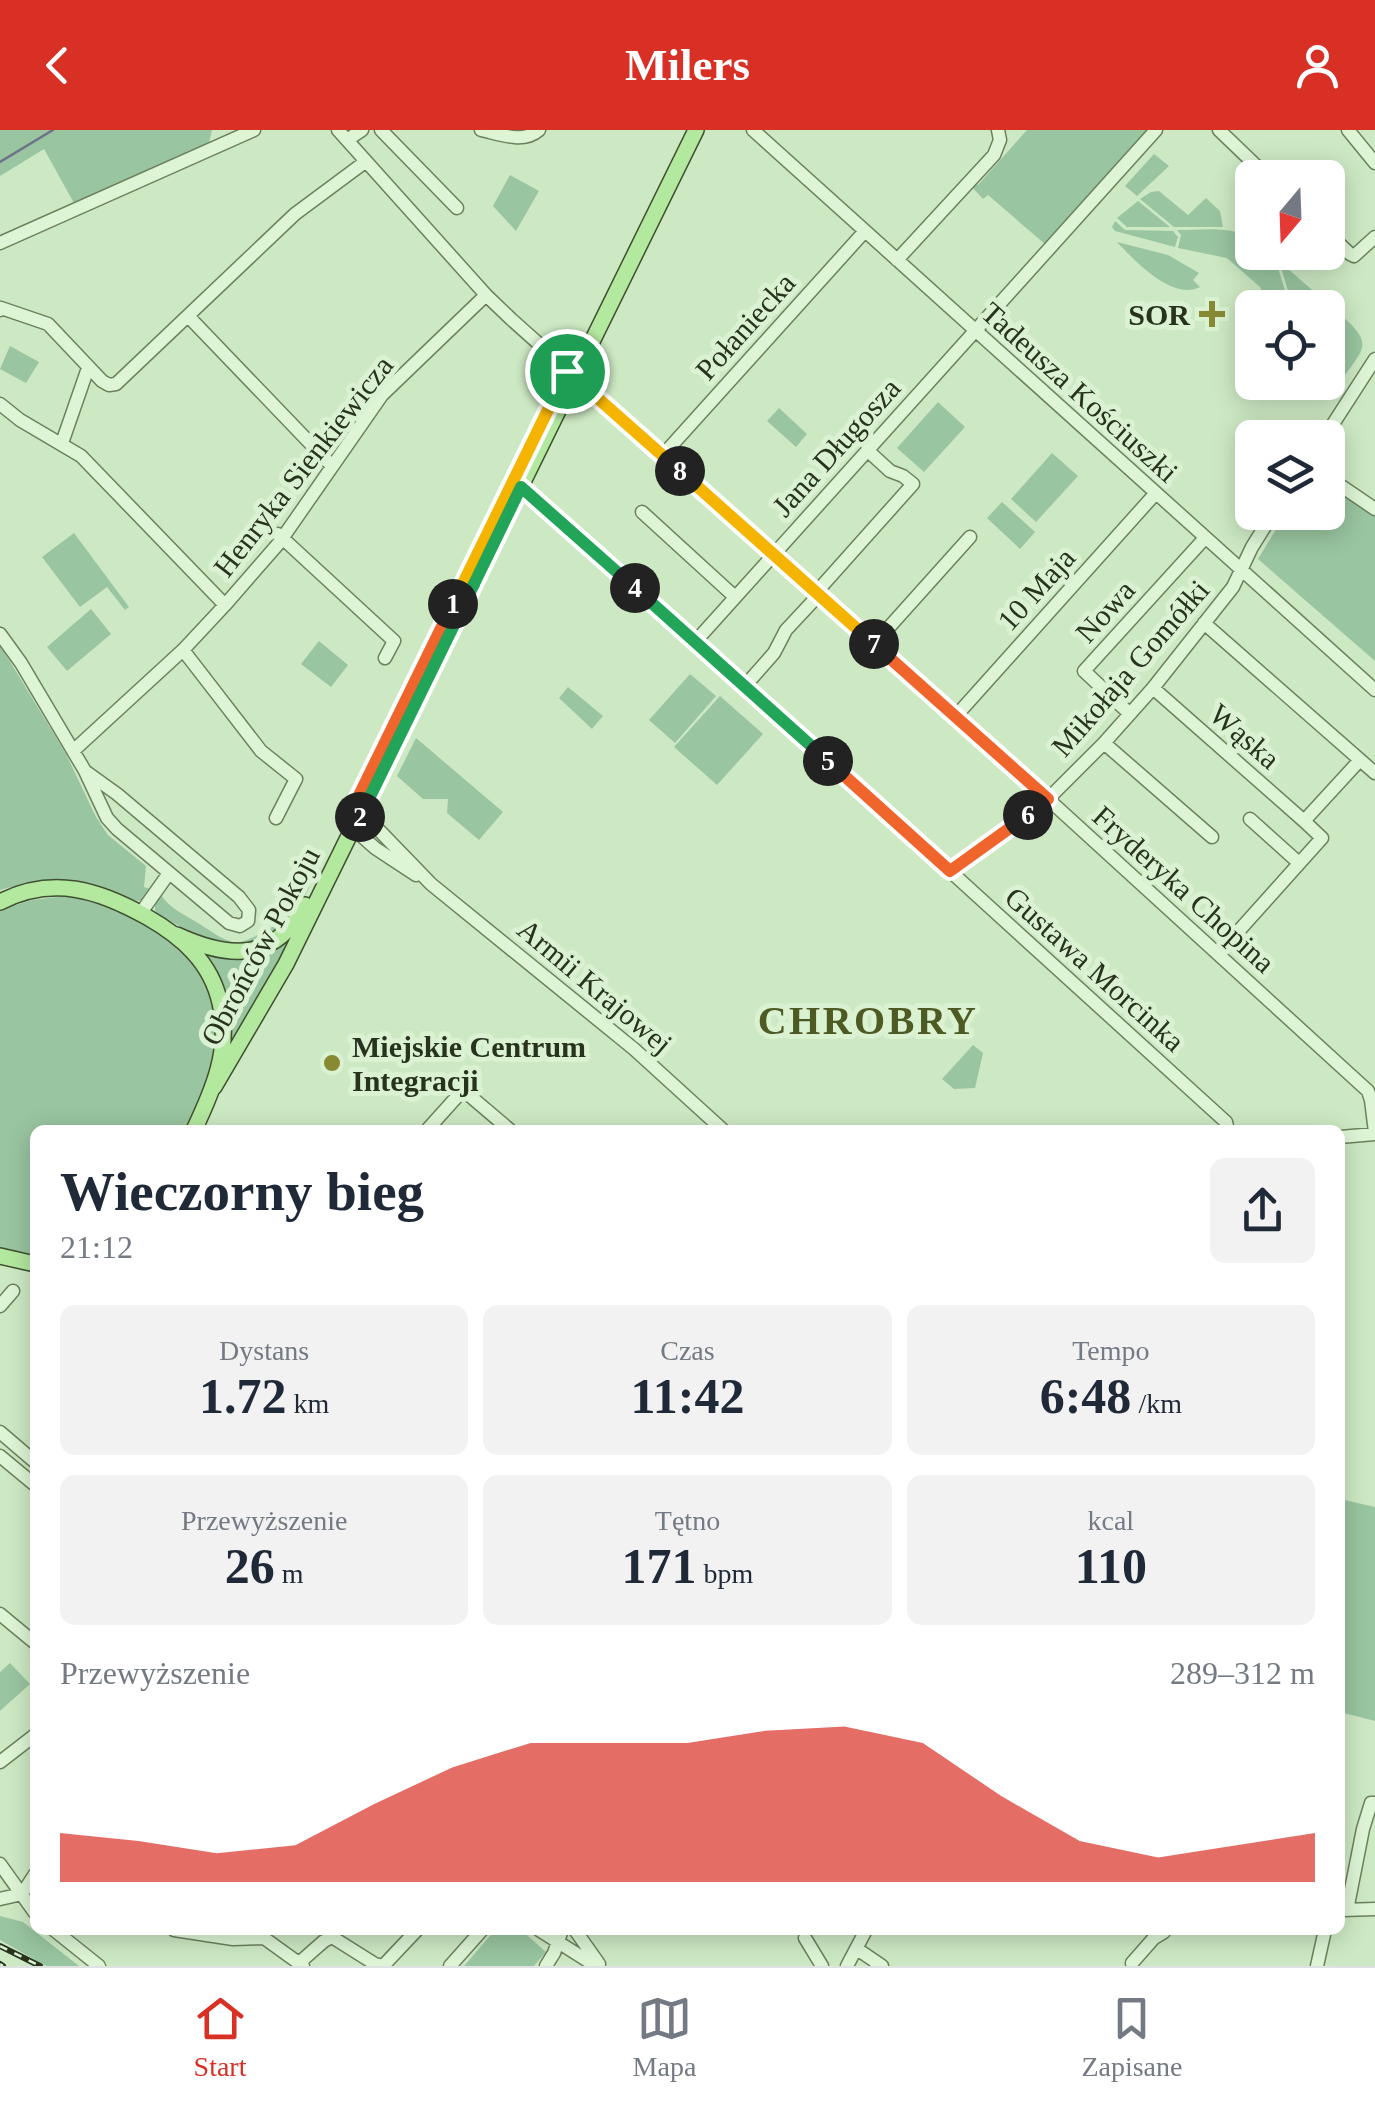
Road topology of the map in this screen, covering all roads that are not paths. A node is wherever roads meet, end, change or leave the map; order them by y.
1 (254, 130) edge
2 (362, 130) edge
3 (381, 130) edge
4 (481, 130) edge
5 (539, 130) edge
6 (685, 130) edge
7 (696, 130) edge
8 (998, 130) edge
9 (1156, 130) edge
10 (1219, 130) edge
11 (1348, 130) edge
12 (763, 133) edge
13 (343, 135) edge
14 (1250, 160) edge
15 (365, 162) junction
16 (1375, 163) edge
17 (457, 208) dead end
18 (864, 231) junction
19 (1375, 236) edge
20 (0, 243) edge
21 (1345, 249) edge
22 (897, 260) junction
23 (486, 295) junction
24 (0, 310) edge
25 (188, 316) junction
26 (974, 330) junction
27 (1373, 366) edge
28 (88, 368) junction
29 (571, 375) junction
30 (0, 404) edge
31 (1336, 420) edge
32 (62, 443) junction
33 (866, 450) junction
34 (663, 455) junction
35 (332, 465) junction
36 (521, 487) junction
37 (1345, 489) edge
38 (1156, 494) junction
39 (1375, 509) edge
40 (642, 512) dead end
41 (1263, 530) edge
42 (280, 536) junction
43 (970, 537) dead end
44 (1205, 538) junction
45 (772, 554) junction
46 (1240, 570) junction
47 (818, 594) junction
48 (735, 597) junction
49 (225, 605) junction
50 (1204, 623) junction
51 (0, 634) edge
52 (695, 642) junction
53 (874, 644) junction
54 (182, 650) junction
55 (386, 658) dead end
56 (744, 687) junction
57 (1153, 688) junction
58 (1375, 690) edge
59 (1130, 714) junction
60 (955, 717) junction
61 (1104, 743) junction
62 (73, 751) junction
63 (1360, 760) junction
64 (86, 771) junction
65 (1375, 773) edge
66 (1048, 799) junction
67 (367, 802) junction
68 (276, 818) dead end
69 (1250, 819) dead end
70 (1304, 822) junction
71 (352, 825) junction
72 (1212, 837) dead end
73 (379, 842) junction
74 (341, 854) junction
75 (1300, 863) junction
76 (950, 871) junction
77 (169, 873) junction
78 (5, 898) edge
79 (140, 914) junction
80 (177, 934) junction
81 (1218, 954) junction
82 (1372, 1086) edge
83 (214, 1087) junction
84 (196, 1125) edge
85 (432, 1125) edge
86 (504, 1125) edge
87 (718, 1125) edge
88 (1227, 1125) edge
89 (1375, 1133) edge
90 (1345, 1136) edge
91 (0, 1256) edge
92 (30, 1263) edge
93 (13, 1292) dead end
94 (0, 1306) edge
95 (0, 1432) edge
96 (0, 1456) edge
97 (30, 1458) edge
98 (30, 1481) edge
99 (0, 1614) edge
100 (30, 1639) edge
101 (30, 1739) edge
102 (0, 1762) edge
103 (1375, 1803) edge
104 (0, 1864) edge
105 (30, 1882) edge
106 (22, 1894) junction
107 (0, 1899) edge
108 (30, 1899) edge
109 (1345, 1901) edge
110 (30, 1905) edge
111 (1375, 1909) edge
112 (1345, 1910) edge
113 (60, 1935) edge
114 (207, 1935) edge
115 (256, 1935) edge
116 (263, 1935) edge
117 (412, 1935) edge
118 (478, 1935) edge
119 (578, 1935) edge
120 (863, 1935) edge
121 (1146, 1935) edge
122 (1158, 1935) edge
123 (1324, 1935) edge
124 (560, 1937) edge
125 (805, 1938) dead end
126 (856, 1949) junction
127 (301, 1965) edge
128 (1132, 1965) edge
129 (99, 1966) edge
130 (450, 1966) edge
131 (546, 1966) edge
132 (598, 1966) edge
133 (822, 1966) edge
134 (847, 1966) edge
135 (882, 1966) edge
136 (1317, 1966) edge

1 - 20 street
2 - 13 street
3 - 17 street
4 - 5 street
6 - 29 main road, Obrońców Pokoju
7 - 29 main road, Obrońców Pokoju
8 - 22 street
9 - 26 street, Jana Długosza
10 - 14 street
11 - 16 street
12 - 18 street, Tadeusza Kościuszki
13 - 15 street, Fryderyka Chopina
15 - 23 street, Fryderyka Chopina
15 - 25 street
18 - 22 street, Tadeusza Kościuszki
18 - 34 street, Połaniecka
19 - 21 street
22 - 26 street, Tadeusza Kościuszki
23 - 29 street, Fryderyka Chopina
23 - 35 street, Henryka Sienkiewicza
24 - 28 street
25 - 28 street
25 - 35 street
26 - 33 street, Jana Długosza
26 - 38 street, Tadeusza Kościuszki
27 - 31 street
28 - 32 street
29 - 34 street, Fryderyka Chopina
29 - 36 main road, Obrońców Pokoju
29 - 71 main road, Obrońców Pokoju
30 - 32 street
32 - 49 street
33 - 45 street, Jana Długosza
33 - 47 street
34 - 45 street, Fryderyka Chopina
35 - 42 street, Henryka Sienkiewicza
36 - 52 street, Gustawa Morcinka
36 - 67 main road, Obrońców Pokoju
37 - 39 street
38 - 44 street, Tadeusza Kościuszki
38 - 60 street, 10 Maja
40 - 48 street
41 - 46 street, Mikołaja Gomółki
42 - 49 street, Henryka Sienkiewicza
42 - 55 street
43 - 53 street
44 - 46 street, Tadeusza Kościuszki
44 - 59 street, Nowa
45 - 47 street, Fryderyka Chopina
45 - 48 street, Jana Długosza
46 - 50 street, Mikołaja Gomółki
46 - 58 street, Tadeusza Kościuszki
47 - 53 street, Fryderyka Chopina
47 - 56 street
48 - 52 street, Jana Długosza
49 - 54 street, Henryka Sienkiewicza
50 - 57 street, Mikołaja Gomółki
50 - 63 street
51 - 62 street
52 - 56 street, Gustawa Morcinka
53 - 60 street, Fryderyka Chopina
54 - 62 street, Henryka Sienkiewicza
54 - 68 street
56 - 76 street, Gustawa Morcinka
57 - 59 street, Mikołaja Gomółki
57 - 70 street, Wąska
59 - 61 street, Mikołaja Gomółki
60 - 66 street, Fryderyka Chopina
61 - 66 street, Mikołaja Gomółki
61 - 72 street
62 - 64 street
63 - 65 street
63 - 70 street
64 - 77 street
64 - 77 street
66 - 76 street, Mikołaja Gomółki
66 - 81 street, Fryderyka Chopina
67 - 71 main road, Obrońców Pokoju
67 - 73 street
69 - 75 street
70 - 75 street
71 - 73 street, Armii Krajowej
71 - 74 main road, Obrońców Pokoju
71 - 80 main road, Obrońców Pokoju
73 - 74 street
73 - 87 street, Armii Krajowej
74 - 83 main road, Obrońców Pokoju
75 - 81 street
76 - 88 street, Gustawa Morcinka
77 - 79 street
78 - 79 main road
79 - 80 main road
80 - 83 main road
81 - 82 street, Fryderyka Chopina
82 - 89 street, Fryderyka Chopina
83 - 84 main road
85 - 86 street
89 - 90 street
91 - 92 main road
93 - 94 street
95 - 97 street
96 - 98 street
99 - 100 street
101 - 102 street
103 - 109 street
104 - 106 street
105 - 106 street
106 - 107 street
106 - 108 street
106 - 110 street
111 - 112 street
113 - 129 street
114 - 115 street
116 - 127 street
117 - 127 street
118 - 130 street
119 - 132 street
120 - 126 street
121 - 128 street
122 - 128 street
123 - 136 street
124 - 131 street
124 - 132 street
125 - 133 street
126 - 134 street
126 - 135 street

